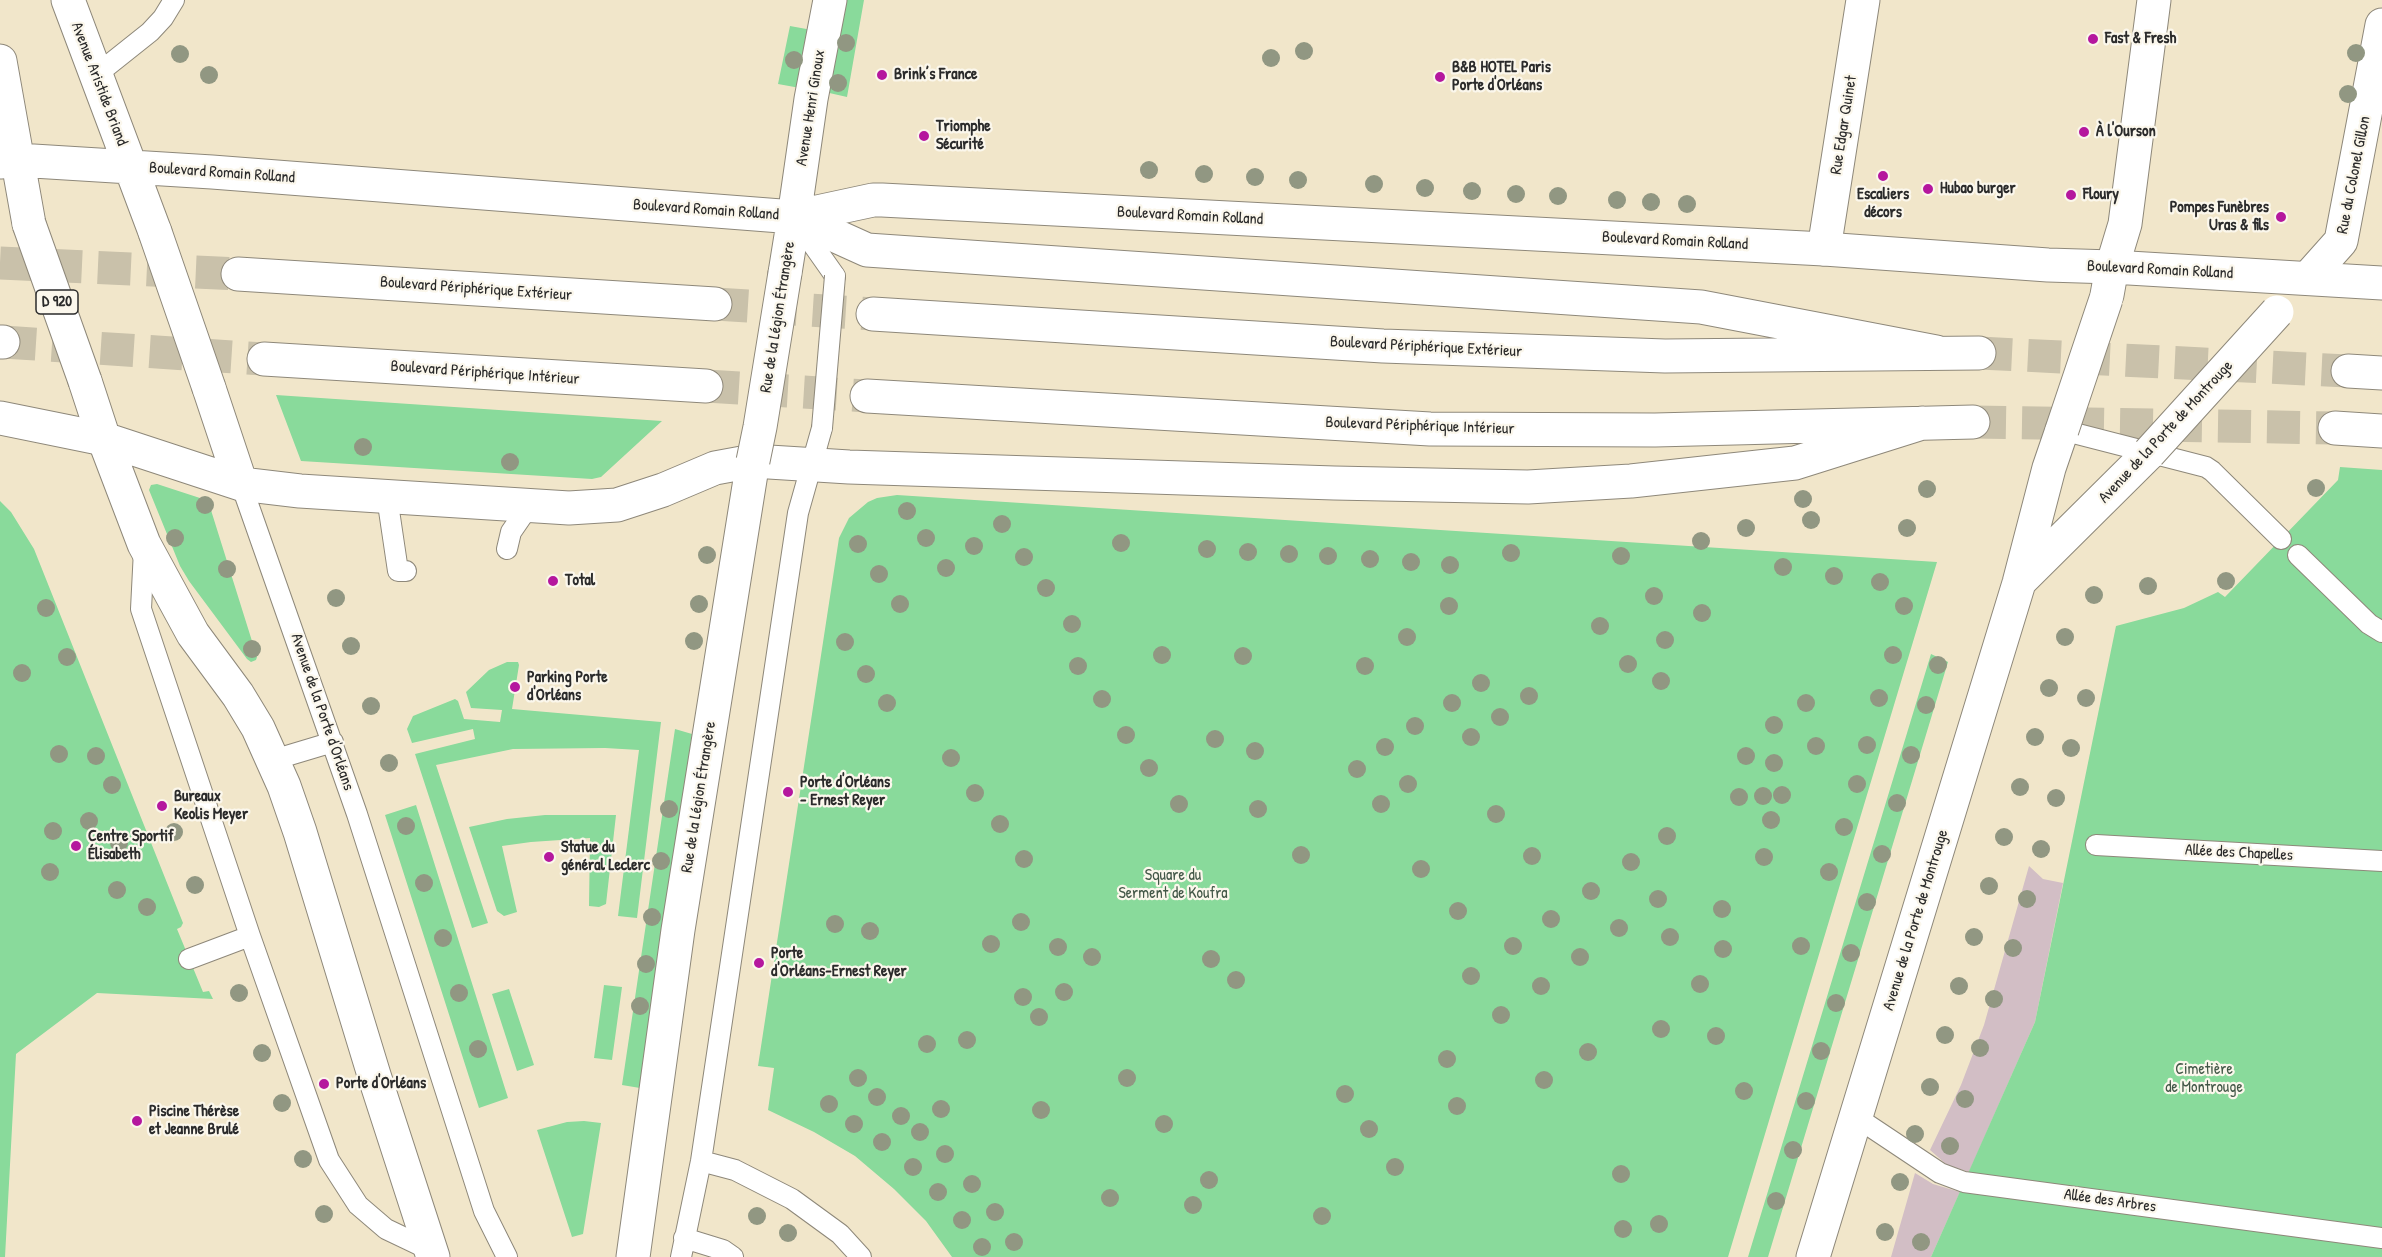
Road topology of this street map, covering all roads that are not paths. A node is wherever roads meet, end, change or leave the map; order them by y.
1 (68, 0) edge
2 (174, 0) edge
3 (830, 0) edge
4 (1863, 0) edge
5 (2154, 0) edge
6 (2382, 25) edge
7 (0, 61) edge
8 (96, 75) junction
9 (6, 160) edge
10 (131, 167) junction
11 (794, 217) junction
12 (1824, 249) junction
13 (2112, 267) junction
14 (238, 274) tunnel mouth
15 (2308, 278) junction
16 (2382, 283) edge
17 (715, 304) tunnel mouth
18 (873, 314) tunnel mouth
19 (1936, 352) junction
20 (1979, 353) tunnel mouth
21 (264, 359) tunnel mouth
22 (2348, 371) tunnel mouth
23 (2382, 373) edge
24 (705, 386) tunnel mouth
25 (867, 396) tunnel mouth
26 (0, 418) edge
27 (1973, 422) tunnel mouth
28 (1922, 423) junction
29 (2335, 429) tunnel mouth
30 (2062, 430) junction
31 (2382, 431) edge
32 (104, 439) junction
33 (2143, 460) junction
34 (753, 461) junction
35 (813, 464) junction
36 (242, 484) junction
37 (387, 497) junction
38 (533, 506) junction
39 (2281, 538) dead end
40 (144, 544) junction
41 (507, 549) dead end
42 (2298, 555) dead end
43 (406, 571) dead end
44 (2019, 583) junction
45 (2382, 632) edge
46 (333, 742) junction
47 (273, 760) junction
48 (2096, 845) dead end
49 (2382, 861) edge
50 (250, 936) junction
51 (189, 959) dead end
52 (1856, 1117) junction
53 (701, 1161) junction
54 (2382, 1238) edge
55 (682, 1248) edge
56 (431, 1253) edge
57 (507, 1257) edge
58 (633, 1257) edge
59 (733, 1257) edge
60 (861, 1257) edge
61 (1813, 1257) edge

1 - 8 main road, Avenue Aristide Briand
2 - 8 lane
3 - 11 main road, Avenue Henri Ginoux
4 - 12 main road, Rue Edgar Quinet
5 - 13 main road, Avenue de la Porte de Montrouge
6 - 15 main road, Rue du Colonel Gillon
7 - 9 main road, D 920
8 - 10 main road, Avenue Aristide Briand
9 - 10 main road, Boulevard Romain Rolland
9 - 32 main road, D 920, bridge
10 - 11 main road, Boulevard Romain Rolland
10 - 36 main road, Avenue de la Porte d'Orléans, bridge
11 - 12 main road, Boulevard Romain Rolland
11 - 19 main road
11 - 34 main road, Rue de la Légion Étrangère, bridge
11 - 35 lane, Rue de la Légion Étrangère, bridge
12 - 13 main road, Boulevard Romain Rolland
13 - 15 main road, Boulevard Romain Rolland
13 - 30 main road, Avenue de la Porte de Montrouge, bridge
14 - 17 main road, Boulevard Périphérique Extérieur
15 - 16 main road, Boulevard Romain Rolland
15 - 33 main road, Avenue de la Porte de Montrouge, bridge
18 - 19 main road, Boulevard Périphérique Extérieur
19 - 20 main road, Boulevard Périphérique Extérieur
21 - 24 main road, Boulevard Périphérique Intérieur
22 - 23 main road
25 - 28 main road, Boulevard Périphérique Intérieur
26 - 32 main road
27 - 28 main road, Boulevard Périphérique Intérieur
28 - 35 main road
29 - 31 main road
30 - 33 lane
30 - 44 main road, Avenue de la Porte de Montrouge
32 - 36 main road
32 - 40 main road
33 - 39 lane
33 - 44 main road, Avenue de la Porte de Montrouge
34 - 35 main road
34 - 38 main road
34 - 58 main road, Rue de la Légion Étrangère
35 - 53 lane, Rue de la Légion Étrangère
36 - 37 main road
36 - 46 lane, Avenue de la Porte d'Orléans
37 - 38 main road
37 - 43 lane
38 - 41 lane
40 - 47 main road
40 - 50 lane
42 - 45 lane
44 - 52 main road, Avenue de la Porte de Montrouge
46 - 47 lane
46 - 57 lane, Avenue de la Porte d'Orléans
47 - 56 main road
48 - 49 lane, Allée des Chapelles
50 - 51 lane
50 - 56 lane
52 - 54 lane, Allée des Arbres
52 - 61 main road, Avenue de la Porte de Montrouge
53 - 55 lane, Rue de la Légion Étrangère
53 - 60 lane
55 - 59 lane

